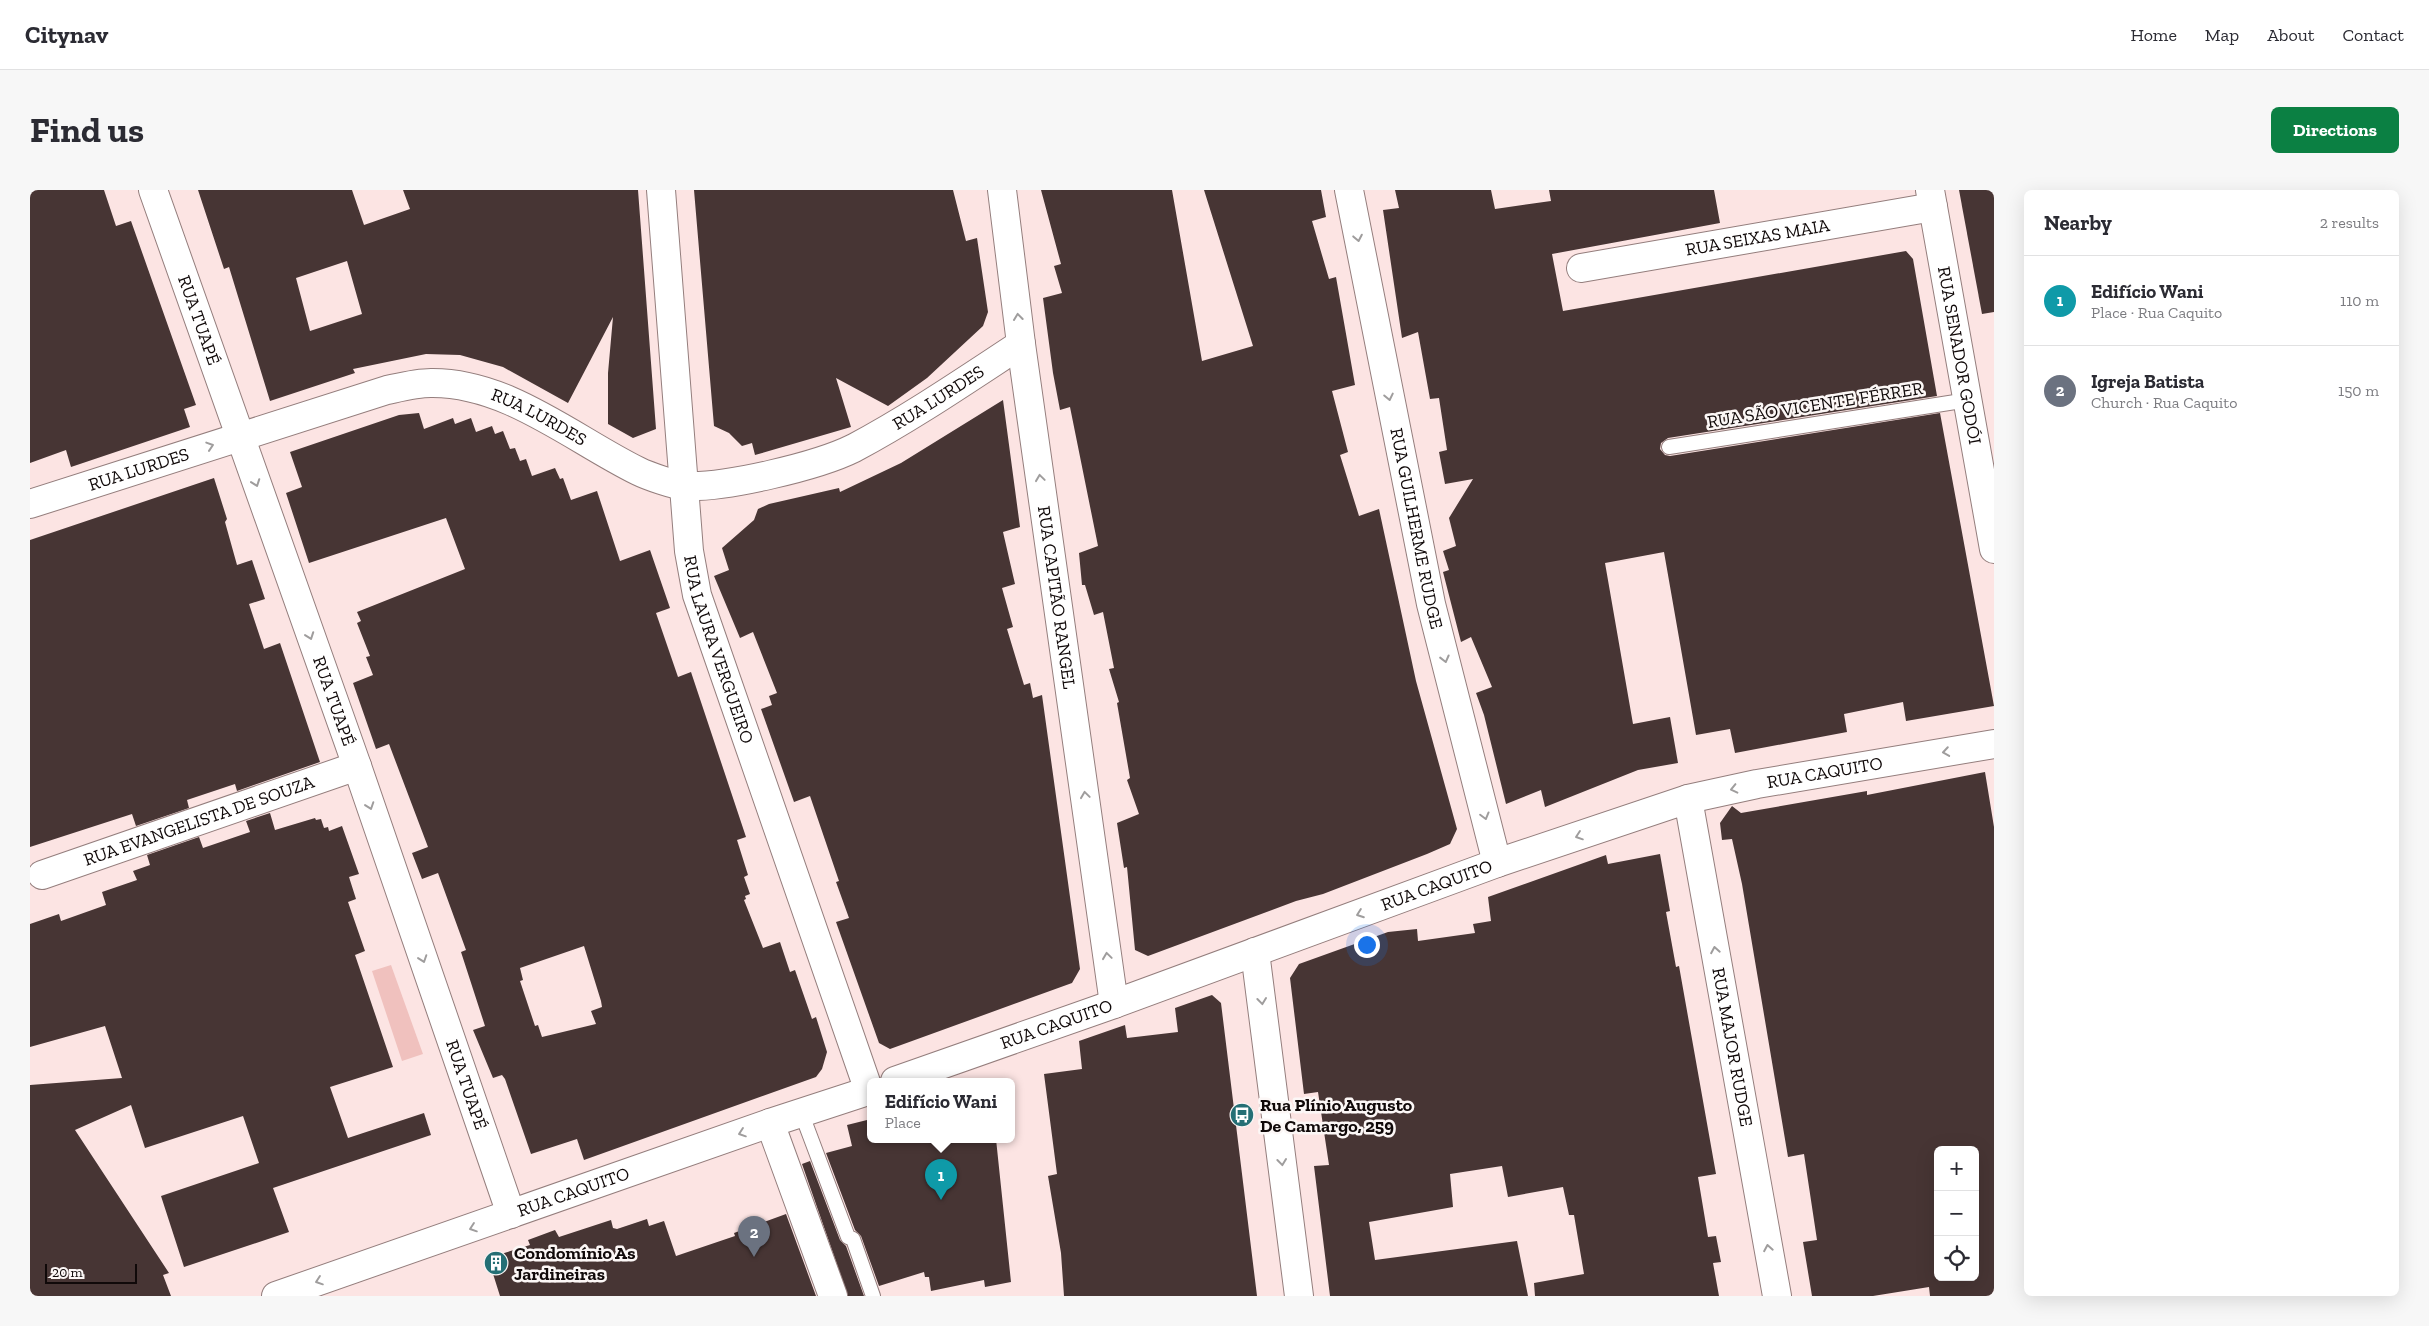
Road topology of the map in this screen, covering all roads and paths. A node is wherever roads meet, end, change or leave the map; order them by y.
1 (154, 190) edge
2 (661, 190) edge
3 (1002, 190) edge
4 (1349, 190) edge
5 (1932, 199) edge
6 (1581, 268) dead end
7 (1021, 344) junction
8 (1968, 400) junction
9 (240, 437) junction
10 (1669, 447) dead end
11 (684, 486) junction
12 (30, 504) edge
13 (1994, 549) edge
14 (1994, 744) edge
15 (357, 766) junction
16 (1688, 799) junction
17 (1497, 864) junction
18 (42, 875) dead end
19 (1256, 952) junction
20 (1114, 1004) junction
21 (904, 1078) edge
22 (867, 1081) edge
23 (867, 1091) edge
24 (801, 1112) junction
25 (770, 1123) junction
26 (511, 1214) junction
27 (276, 1296) edge
28 (833, 1296) edge
29 (873, 1296) edge
30 (1299, 1296) edge
31 (1777, 1296) edge

1 - 9 street, RUA TUAPÉ
2 - 11 street, RUA LAURA VERGUEIRO
7 -> 3 street, RUA CAPITÃO RANGEL
4 -> 17 street, RUA GUILHERME RUDGE
5 - 6 street, RUA SEIXAS MAIA
5 - 8 street, RUA SENADOR GODÓI
7 - 11 street, RUA LURDES
20 -> 7 street, RUA CAPITÃO RANGEL
8 - 10 lane, RUA SÃO VICENTE FÉRRER
8 - 13 street, RUA SENADOR GODÓI
9 - 11 street, RUA LURDES
12 -> 9 street, RUA LURDES
9 -> 15 street, RUA TUAPÉ
11 - 22 street, RUA LAURA VERGUEIRO
14 -> 16 street, RUA CAQUITO
15 - 18 street, RUA EVANGELISTA DE SOUZA
15 -> 26 street, RUA TUAPÉ
16 -> 17 street, RUA CAQUITO
31 -> 16 street, RUA MAJOR RUDGE
17 -> 19 street, RUA CAQUITO
19 - 20 street, RUA CAQUITO
19 -> 30 street
20 - 21 street, RUA CAQUITO
23 - 24 street, RUA CAQUITO
24 - 25 street, RUA CAQUITO
24 - 29 lane
25 -> 26 street, RUA CAQUITO
25 - 28 street
26 -> 27 street, RUA CAQUITO

